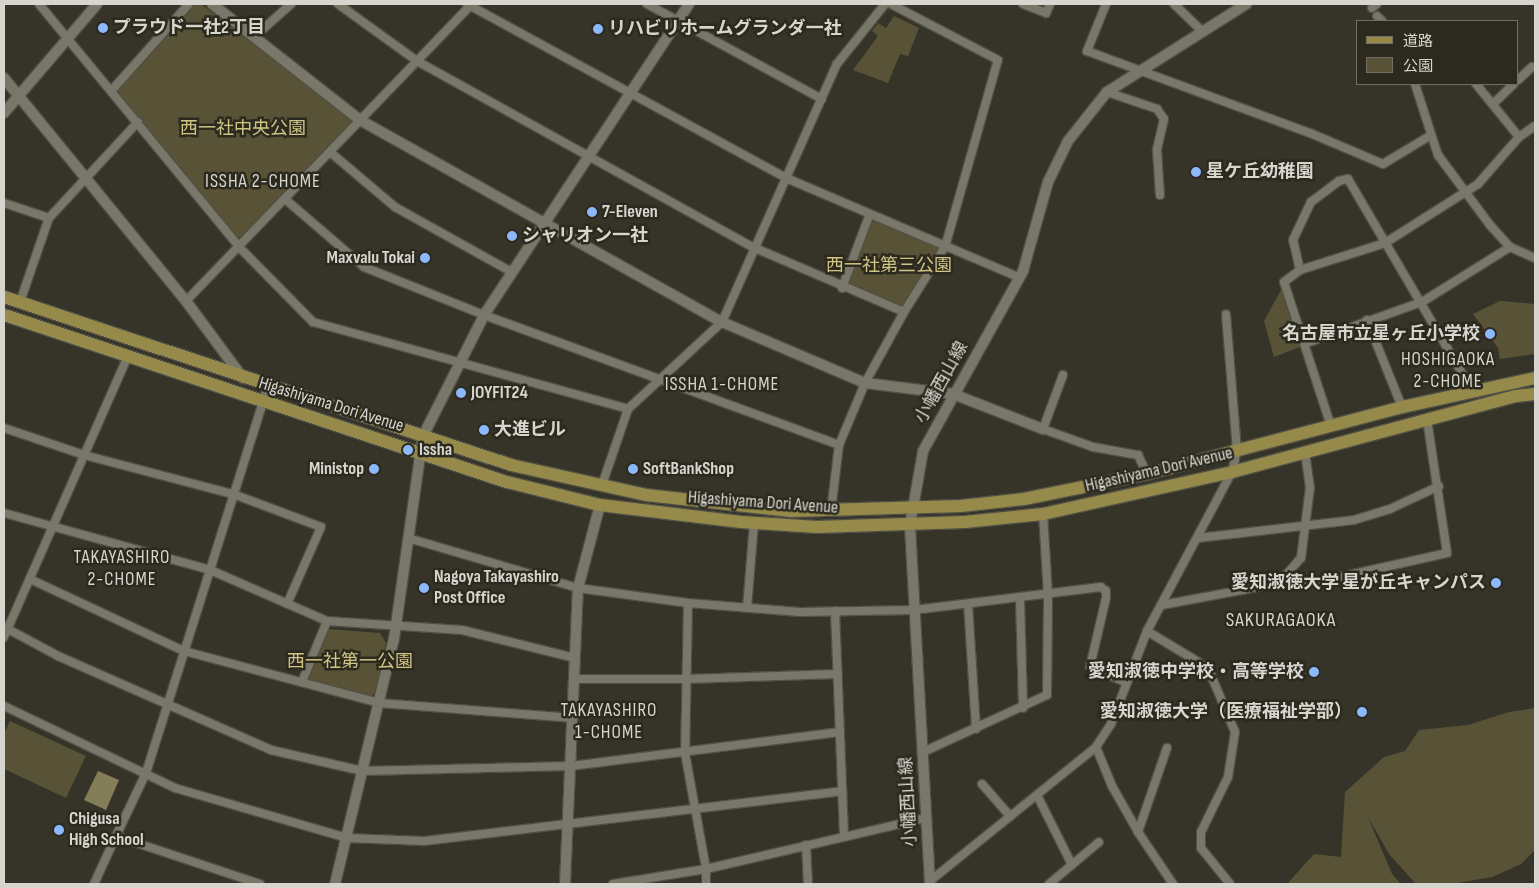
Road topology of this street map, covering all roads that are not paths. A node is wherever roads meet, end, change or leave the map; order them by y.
1 (39, 4) edge
2 (97, 4) edge
3 (188, 4) edge
4 (212, 4) edge
5 (291, 4) edge
6 (338, 4) edge
7 (647, 4) edge
8 (689, 4) edge
9 (885, 4) edge
10 (891, 4) edge
11 (1023, 4) edge
12 (1050, 4) edge
13 (1106, 4) edge
14 (1174, 4) edge
15 (1246, 4) edge
16 (470, 5) edge
17 (678, 21) junction
18 (1202, 31) junction
19 (68, 36) junction
20 (254, 37) junction
21 (418, 61) junction
22 (1532, 67) dead end
23 (1140, 70) junction
24 (4, 78) edge
25 (1519, 79) edge
26 (1415, 85) edge
27 (1477, 85) edge
28 (1513, 85) edge
29 (112, 90) junction
30 (1107, 92) junction
31 (629, 94) junction
32 (18, 97) junction
33 (822, 99) junction
34 (1493, 104) junction
35 (4, 113) edge
36 (360, 120) junction
37 (138, 122) junction
38 (1535, 126) edge
39 (1431, 135) junction
40 (1519, 137) junction
41 (330, 152) junction
42 (590, 156) junction
43 (85, 178) junction
44 (786, 178) junction
45 (1465, 192) junction
46 (1160, 195) dead end
47 (285, 199) junction
48 (4, 203) edge
49 (869, 216) junction
50 (49, 218) junction
51 (543, 223) junction
52 (1385, 243) junction
53 (239, 247) junction
54 (946, 247) junction
55 (1510, 247) junction
56 (755, 248) junction
57 (1535, 258) edge
58 (1300, 270) junction
59 (512, 272) junction
60 (1020, 278) junction
61 (842, 288) junction
62 (4, 297) edge
63 (186, 301) junction
64 (20, 302) junction
65 (1422, 302) junction
66 (904, 312) junction
67 (1226, 314) dead end
68 (484, 315) junction
69 (4, 316) edge
70 (1368, 320) junction
71 (722, 322) junction
72 (1304, 344) junction
73 (127, 358) junction
74 (460, 362) junction
75 (1063, 375) dead end
76 (663, 378) junction
77 (1535, 378) edge
78 (244, 379) junction
79 (866, 383) junction
80 (268, 386) junction
81 (1472, 390) junction
82 (953, 394) junction
83 (1535, 394) edge
84 (263, 403) junction
85 (1402, 407) junction
86 (628, 409) junction
87 (1427, 419) junction
88 (1330, 426) junction
89 (4, 428) edge
90 (1043, 429) junction
91 (423, 436) junction
92 (839, 445) junction
93 (1237, 451) junction
94 (422, 452) junction
95 (1306, 453) junction
96 (84, 455) junction
97 (1232, 472) junction
98 (1146, 474) junction
99 (602, 485) junction
100 (1439, 486) junction
101 (233, 494) junction
102 (600, 504) junction
103 (911, 508) junction
104 (831, 511) junction
105 (4, 513) edge
106 (1043, 514) junction
107 (754, 522) junction
108 (910, 525) junction
109 (1304, 526) junction
110 (52, 529) junction
111 (408, 538) junction
112 (1198, 538) junction
113 (208, 569) junction
114 (30, 579) junction
115 (1287, 583) junction
116 (578, 588) junction
117 (1048, 595) junction
118 (1020, 598) junction
119 (688, 603) junction
120 (287, 604) junction
121 (968, 604) junction
122 (1162, 605) junction
123 (747, 608) junction
124 (914, 610) junction
125 (835, 611) junction
126 (327, 622) junction
127 (396, 626) junction
128 (5, 631) edge
129 (1147, 631) junction
130 (184, 650) junction
131 (575, 658) junction
132 (838, 674) junction
133 (574, 679) junction
134 (687, 679) junction
135 (302, 682) junction
136 (1126, 682) junction
137 (169, 703) junction
138 (379, 703) junction
139 (4, 706) edge
140 (1023, 708) junction
141 (573, 718) junction
142 (976, 729) junction
143 (840, 732) junction
144 (1096, 747) junction
145 (1167, 748) dead end
146 (922, 752) junction
147 (685, 753) junction
148 (571, 766) junction
149 (363, 771) junction
150 (146, 773) junction
151 (982, 784) dead end
152 (842, 791) junction
153 (1037, 795) junction
154 (693, 808) junction
155 (1010, 816) junction
156 (926, 818) junction
157 (567, 825) junction
158 (1138, 832) junction
159 (116, 836) junction
160 (844, 837) junction
161 (347, 838) junction
162 (1099, 842) dead end
163 (806, 845) junction
164 (1072, 865) junction
165 (706, 869) junction
166 (930, 883) edge
167 (94, 884) edge
168 (260, 884) edge
169 (335, 884) edge
170 (565, 884) edge
171 (613, 884) edge
172 (706, 884) edge
173 (808, 884) edge
174 (1049, 884) edge
175 (1173, 884) edge
176 (1230, 884) edge

1 - 19 street
2 - 19 street
3 - 29 street
4 - 20 street
5 - 20 street
6 - 21 street
7 - 17 street
8 - 17 street
9 - 33 street
10 - 54 street
11 - 12 street
13 - 23 street
14 - 18 street
15 - 18 street, 小幡西山線
16 - 21 street
16 - 31 street
17 - 31 street
17 - 33 street
18 - 23 street, 小幡西山線
19 - 29 street
19 - 32 street
20 - 36 street
21 - 36 street
21 - 42 street
22 - 25 street
23 - 30 street, 小幡西山線
23 - 39 street
24 - 32 street
26 - 39 street
27 - 34 street
28 - 34 street
29 - 37 street
30 - 46 street
30 - 60 street, 小幡西山線
31 - 42 street
31 - 44 street
32 - 35 street
32 - 43 street
33 - 44 street
34 - 40 street
36 - 41 street
36 - 51 street
37 - 43 street
37 - 53 street
38 - 40 street
39 - 45 street
40 - 45 street
41 - 47 street
41 - 59 street
42 - 51 street
42 - 56 street
43 - 50 street
43 - 63 street
44 - 49 street
44 - 56 street
45 - 52 street
45 - 55 street
47 - 53 street
47 - 68 street
48 - 50 street
49 - 54 street
49 - 61 street
50 - 64 street
51 - 59 street
51 - 71 street
52 - 58 street
52 - 58 street
52 - 65 street
53 - 63 street
53 - 74 street
54 - 60 street
54 - 66 street
55 - 57 street
55 - 65 street
56 - 61 street
56 - 71 street
58 - 72 street
59 - 68 street
60 - 82 street, 小幡西山線
61 - 66 street
62 - 64 main road, Higashiyama Dori Avenue
63 - 78 street
64 - 78 main road, Higashiyama Dori Avenue
65 - 70 street
65 - 81 street
66 - 79 street
67 - 93 street
68 - 74 street
68 - 76 street
69 - 73 main road, Higashiyama Dori Avenue
70 - 72 street
70 - 85 street
71 - 76 street
71 - 79 street
72 - 88 street
73 - 84 main road, Higashiyama Dori Avenue
73 - 96 street
74 - 86 street
74 - 91 street
75 - 90 street
76 - 86 street
76 - 92 street
77 - 81 main road, Higashiyama Dori Avenue
78 - 80 main road, Higashiyama Dori Avenue
79 - 82 street
79 - 92 street
80 - 84 street
80 - 91 main road, Higashiyama Dori Avenue
81 - 85 main road, Higashiyama Dori Avenue
82 - 90 street
82 - 103 street, 小幡西山線
83 - 87 main road, Higashiyama Dori Avenue
84 - 94 main road, Higashiyama Dori Avenue
84 - 101 street
85 - 88 main road, Higashiyama Dori Avenue
86 - 99 street
87 - 95 main road, Higashiyama Dori Avenue
87 - 100 street
88 - 93 main road, Higashiyama Dori Avenue
89 - 96 street
90 - 98 street
91 - 94 street
91 - 99 main road, Higashiyama Dori Avenue
92 - 104 street
93 - 97 street
93 - 98 main road, Higashiyama Dori Avenue
94 - 102 main road, Higashiyama Dori Avenue
94 - 111 street
95 - 97 main road, Higashiyama Dori Avenue
95 - 109 street
96 - 101 street
96 - 110 street
97 - 106 main road, Higashiyama Dori Avenue
97 - 112 street
98 - 103 main road, Higashiyama Dori Avenue
99 - 104 main road, Higashiyama Dori Avenue
100 - 109 street
100 - 115 street
101 - 113 street
101 - 120 street
102 - 107 main road, Higashiyama Dori Avenue
102 - 116 street
103 - 104 main road, Higashiyama Dori Avenue
103 - 108 street, 小幡西山線
105 - 110 street
106 - 108 main road, Higashiyama Dori Avenue
106 - 117 street
107 - 108 main road, Higashiyama Dori Avenue
107 - 123 street
108 - 124 street, 小幡西山線
109 - 112 street
109 - 115 street
110 - 113 street
110 - 114 street
111 - 116 street
111 - 127 street
112 - 122 street
113 - 120 street
113 - 130 street
114 - 128 street
114 - 130 street
115 - 122 street
116 - 119 street
116 - 131 street
117 - 118 street
117 - 136 street
117 - 140 street
118 - 121 street
118 - 140 street
119 - 123 street
119 - 134 street
120 - 126 street
121 - 124 street
121 - 142 street
122 - 129 street
123 - 125 street
124 - 125 street
124 - 146 street, 小幡西山線
125 - 132 street
126 - 127 street
126 - 135 street
127 - 131 street
127 - 138 street
128 - 137 street
129 - 136 street
129 - 176 street
130 - 135 street
130 - 137 street
131 - 133 street
132 - 134 street
132 - 143 street
133 - 134 street
133 - 141 street
134 - 147 street
135 - 138 street
136 - 144 street
137 - 149 street
137 - 150 street
138 - 141 street
138 - 149 street
139 - 150 street
140 - 142 street
141 - 148 street
142 - 146 street
143 - 147 street
143 - 152 street
144 - 153 street
144 - 158 street
145 - 158 street
146 - 156 street, 小幡西山線
147 - 148 street
147 - 154 street
148 - 149 street
148 - 157 street
149 - 161 street
150 - 159 street
150 - 161 street
151 - 155 street
152 - 154 street
152 - 160 street
153 - 155 street
153 - 164 street
154 - 157 street
154 - 165 street
155 - 166 street
156 - 160 street
156 - 166 street, 小幡西山線
157 - 161 street
157 - 170 street
158 - 175 street
159 - 167 street
159 - 168 street
160 - 163 street
161 - 169 street
162 - 164 street
163 - 165 street
163 - 173 street
164 - 174 street
165 - 171 street
165 - 172 street

